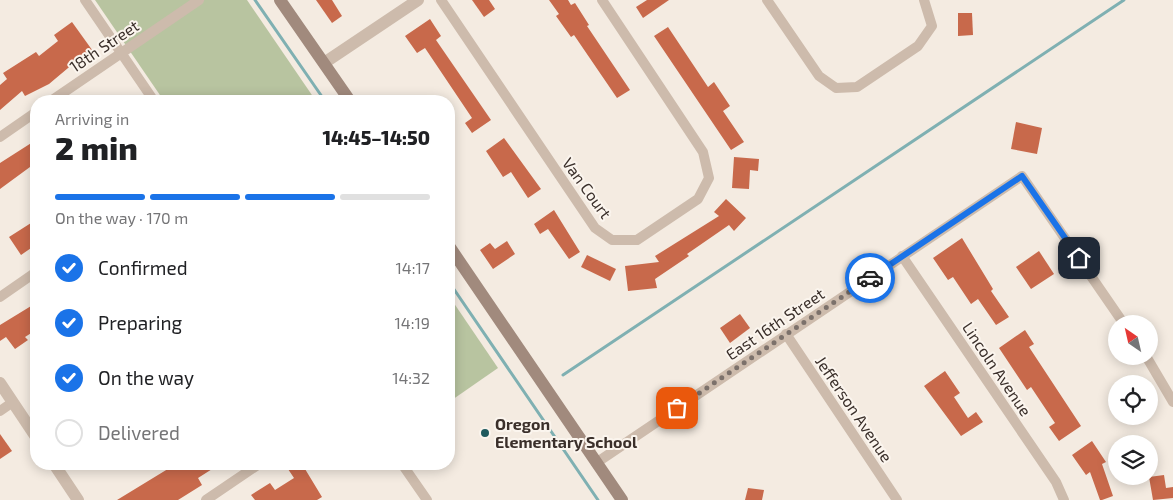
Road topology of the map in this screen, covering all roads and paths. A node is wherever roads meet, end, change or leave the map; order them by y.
1 (84, 0) edge
2 (199, 0) edge
3 (280, 0) edge
4 (418, 0) edge
5 (441, 0) edge
6 (602, 0) edge
7 (767, 0) edge
8 (924, 0) edge
9 (121, 52) junction
10 (324, 63) junction
11 (60, 95) edge
12 (150, 95) edge
13 (346, 95) edge
14 (30, 116) edge
15 (0, 137) edge
16 (455, 255) edge
17 (902, 256) junction
18 (30, 276) edge
19 (0, 297) edge
20 (1118, 315) edge
21 (786, 334) junction
22 (1151, 365) edge
23 (0, 383) edge
24 (13, 402) junction
25 (1173, 402) edge
26 (0, 411) edge
27 (30, 428) edge
28 (596, 463) junction
29 (58, 470) edge
30 (250, 470) edge
31 (406, 470) edge
32 (78, 500) edge
33 (206, 500) edge
34 (427, 500) edge
35 (622, 500) edge
36 (897, 500) edge
37 (1064, 500) edge

1 - 9 street
2 - 9 street, 18th Street
3 - 10 main road
4 - 10 street
5 - 6 street, Van Court
7 - 8 street
9 - 11 street, 18th Street
9 - 12 street
10 - 13 main road
14 - 15 street
16 - 28 main road
17 - 20 street, East 16th Street
17 - 21 street, East 16th Street
17 - 37 street, Lincoln Avenue
18 - 19 street
21 - 28 street, East 16th Street
21 - 36 street, Jefferson Avenue
22 - 25 street
23 - 24 street
24 - 26 street
24 - 27 street
28 - 35 main road
29 - 32 street
30 - 33 street
31 - 34 street

